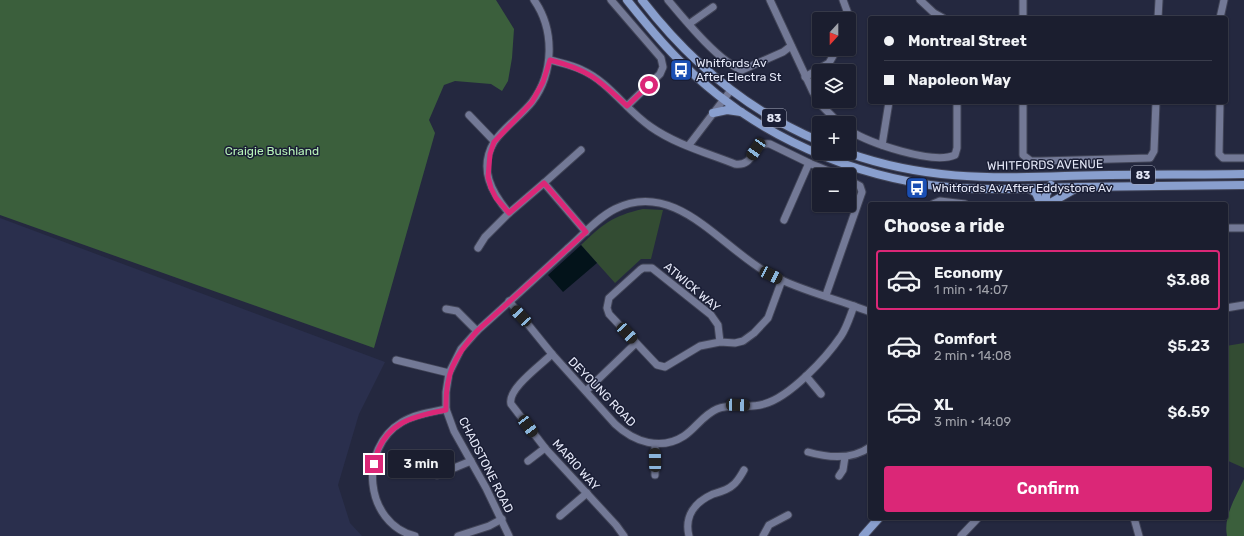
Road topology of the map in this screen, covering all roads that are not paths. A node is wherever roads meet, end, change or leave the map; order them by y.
1 (534, 0) edge
2 (611, 0) edge
3 (627, 0) edge
4 (642, 0) edge
5 (668, 0) edge
6 (770, 0) edge
7 (843, 0) edge
8 (920, 0) edge
9 (1023, 0) edge
10 (1159, 0) edge
11 (1224, 0) edge
12 (713, 7) dead end
13 (847, 12) edge
14 (939, 16) edge
15 (1023, 16) edge
16 (1158, 16) edge
17 (1220, 16) edge
18 (689, 24) junction
19 (791, 46) junction
20 (833, 56) edge
21 (550, 60) junction
22 (805, 77) junction
23 (731, 90) junction
24 (724, 99) junction
25 (889, 104) edge
26 (957, 104) edge
27 (1023, 104) edge
28 (1156, 104) edge
29 (1220, 104) edge
30 (627, 106) junction
31 (742, 112) junction
32 (713, 113) junction
33 (469, 115) dead end
34 (832, 116) edge
35 (856, 134) edge
36 (812, 137) edge
37 (494, 142) junction
38 (689, 145) junction
39 (882, 145) junction
40 (581, 150) dead end
41 (856, 155) edge
42 (1244, 158) edge
43 (809, 163) junction
44 (821, 168) edge
45 (1244, 174) edge
46 (1065, 176) junction
47 (1041, 177) junction
48 (544, 183) junction
49 (856, 184) edge
50 (1244, 185) edge
51 (1078, 187) junction
52 (1049, 188) junction
53 (1030, 189) junction
54 (936, 202) edge
55 (952, 202) edge
56 (1040, 202) edge
57 (1050, 202) edge
58 (1052, 202) edge
59 (856, 209) edge
60 (855, 212) edge
61 (509, 213) junction
62 (784, 220) dead end
63 (1228, 228) edge
64 (1244, 228) edge
65 (586, 232) junction
66 (478, 248) dead end
67 (782, 280) junction
68 (826, 295) junction
69 (1244, 300) edge
70 (509, 301) junction
71 (1228, 303) edge
72 (1244, 305) edge
73 (854, 306) junction
74 (1228, 308) edge
75 (446, 309) dead end
76 (868, 311) edge
77 (477, 331) junction
78 (720, 342) junction
79 (636, 343) junction
80 (552, 354) junction
81 (396, 360) dead end
82 (449, 373) junction
83 (806, 376) junction
84 (586, 391) junction
85 (821, 394) dead end
86 (446, 410) junction
87 (655, 444) junction
88 (545, 448) junction
89 (868, 448) edge
90 (808, 452) dead end
91 (845, 457) junction
92 (471, 461) junction
93 (528, 462) dead end
94 (744, 470) dead end
95 (655, 475) dead end
96 (437, 476) dead end
97 (839, 476) dead end
98 (587, 493) junction
99 (788, 515) dead end
100 (560, 516) dead end
101 (502, 519) junction
102 (871, 520) edge
103 (877, 520) edge
104 (976, 520) edge
105 (1136, 520) edge
106 (1137, 520) edge
107 (416, 536) edge
108 (458, 536) edge
109 (509, 536) edge
110 (624, 536) edge
111 (689, 536) edge
112 (763, 536) edge
113 (857, 536) edge
114 (863, 536) edge
115 (961, 536) edge
116 (1139, 536) edge
117 (1144, 536) edge

1 - 21 street
2 - 30 street
3 - 24 main road, WHITFORDS AVENUE / 83
4 - 23 main road, 83
5 - 18 street
6 - 19 street
7 - 13 street
8 - 14 street
9 - 15 street
10 - 16 street
11 - 17 street
12 - 18 street
18 - 19 street
19 - 22 street
20 - 22 street
21 - 30 street
21 - 37 street
22 - 34 street
23 - 24 street
23 - 36 main road, 83
24 - 31 main road, WHITFORDS AVENUE / 83
24 - 32 street
25 - 39 street
26 - 39 street
27 - 28 street
29 - 42 street
30 - 38 street
31 - 32 main road
31 - 53 main road, WHITFORDS AVENUE / 83
32 - 38 street
33 - 37 street
35 - 39 street
37 - 61 street
38 - 43 street
40 - 48 street
41 - 47 main road, WHITFORDS AVENUE / 83
43 - 44 street
43 - 62 street
45 - 46 main road, WHITFORDS AVENUE / 83
46 - 47 main road, WHITFORDS AVENUE / 83
46 - 52 main road
47 - 52 main road
48 - 61 street
48 - 65 street
49 - 59 street
50 - 51 main road, WHITFORDS AVENUE / 83
51 - 52 main road, WHITFORDS AVENUE / 83
51 - 58 main road
52 - 53 main road, WHITFORDS AVENUE / 83
52 - 57 main road
53 - 56 main road
54 - 55 street
60 - 68 street
61 - 66 street
63 - 64 street
65 - 67 street, CHADSTONE ROAD
65 - 70 street, CHADSTONE ROAD
67 - 68 street, CHADSTONE ROAD
67 - 78 street, ATWICK WAY
68 - 73 street, CHADSTONE ROAD
69 - 71 street
70 - 77 street, CHADSTONE ROAD
70 - 80 street, DEYOUNG ROAD
72 - 74 street
73 - 76 street, CHADSTONE ROAD
73 - 83 street, DEYOUNG ROAD
75 - 77 street
77 - 82 street, CHADSTONE ROAD
78 - 79 street, ATWICK WAY
78 - 79 street, ATWICK WAY
79 - 84 street
80 - 84 street, DEYOUNG ROAD
80 - 88 street, MARIO WAY
81 - 82 street
82 - 86 street, CHADSTONE ROAD
83 - 85 street
83 - 87 street, DEYOUNG ROAD
84 - 87 street, DEYOUNG ROAD
86 - 92 street, CHADSTONE ROAD
86 - 107 street
87 - 95 street
88 - 93 street
88 - 98 street, MARIO WAY
89 - 91 street
90 - 91 street
91 - 97 street
92 - 96 street
92 - 101 street, CHADSTONE ROAD
94 - 111 street
98 - 100 street
98 - 110 street, MARIO WAY
99 - 112 street
101 - 108 street
101 - 109 street, CHADSTONE ROAD
102 - 113 main road
103 - 114 main road
104 - 115 street
105 - 116 street
106 - 117 street

